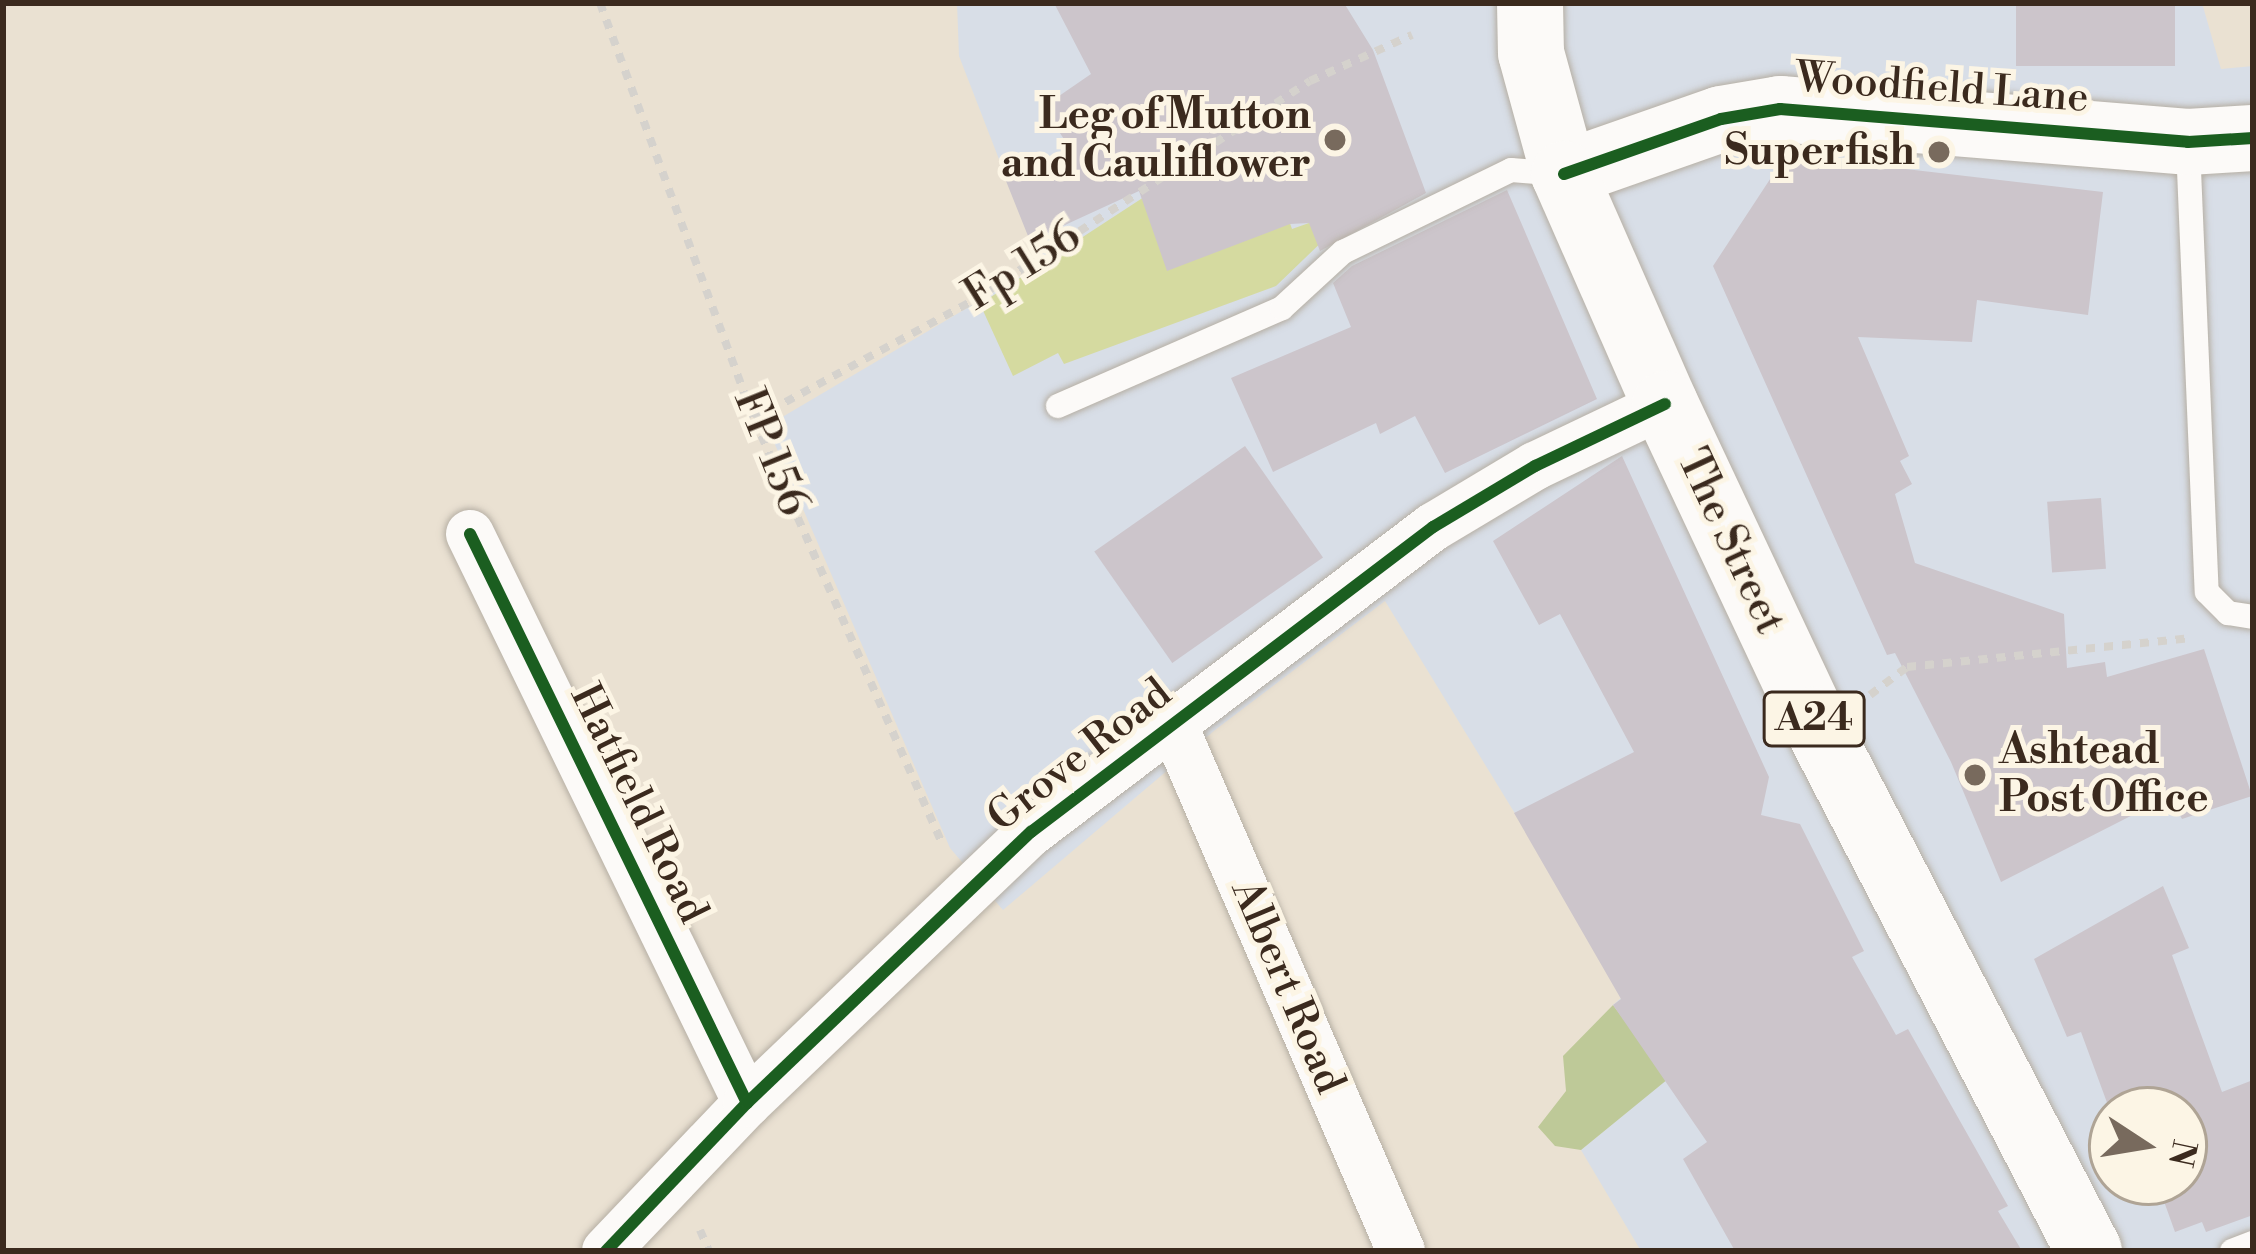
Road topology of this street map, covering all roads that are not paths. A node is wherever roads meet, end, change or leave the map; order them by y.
1 (1530, 3) edge
2 (2253, 138) edge
3 (2188, 142) junction
4 (1564, 174) junction
5 (1665, 404) junction
6 (1058, 406) dead end
7 (470, 534) dead end
8 (2241, 615) edge
9 (1173, 724) junction
10 (747, 1103) junction
11 (2253, 1244) edge
12 (606, 1251) edge
13 (1402, 1251) edge
14 (2090, 1251) edge
15 (2232, 1251) edge

1 - 4 main road, The Street / A24
2 - 3 main road, Woodfield Lane
3 - 4 main road, Woodfield Lane
3 - 8 lane
4 - 5 main road, The Street / A24
4 - 6 lane
5 - 9 street, Grove Road
5 - 14 main road, The Street / A24
7 - 10 street, Hatfield Road
9 - 10 street, Grove Road
9 - 13 street, Albert Road
10 - 12 street, Grove Road
11 - 15 lane

